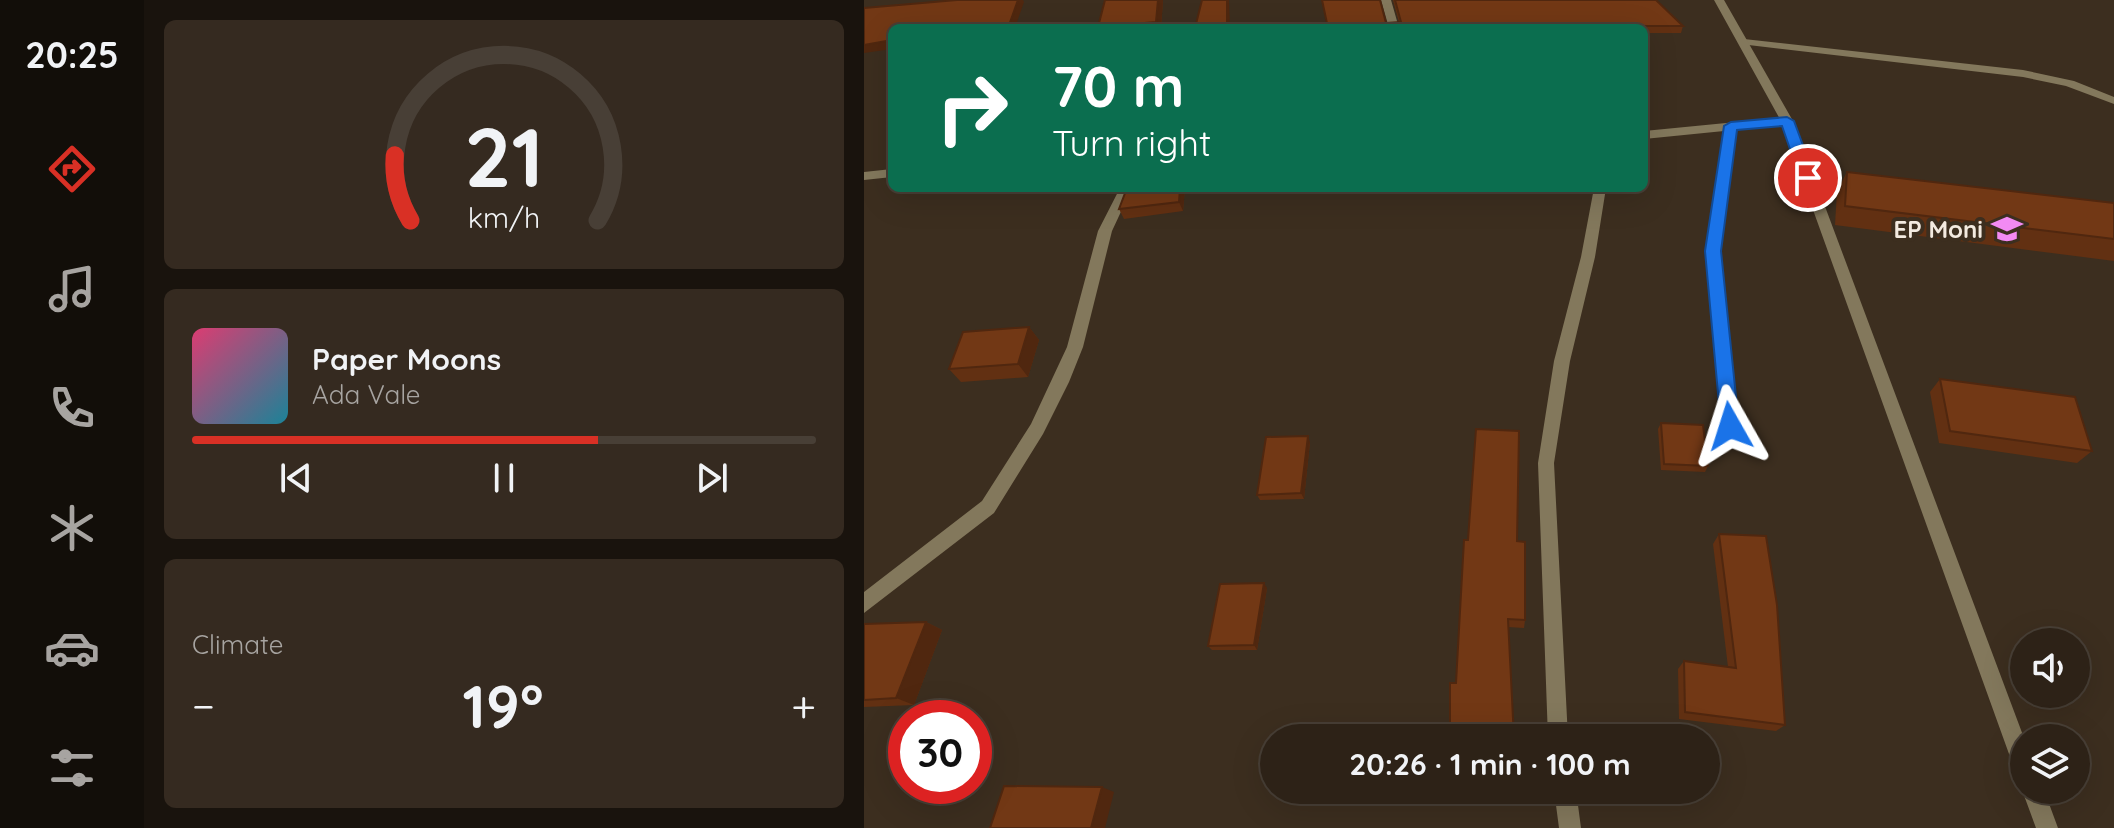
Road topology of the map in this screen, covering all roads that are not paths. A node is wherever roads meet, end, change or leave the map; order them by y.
1 (1386, 0) edge
2 (1719, 0) edge
3 (1393, 24) edge
4 (1744, 42) junction
5 (2114, 101) edge
6 (1787, 121) junction
7 (1731, 126) junction
8 (1648, 135) edge
9 (888, 173) edge
10 (864, 176) edge
11 (1124, 192) edge
12 (1599, 192) edge
13 (1730, 426) dead end
14 (864, 604) edge
15 (1557, 724) edge
16 (2010, 727) edge
17 (1567, 804) edge
18 (2038, 804) edge
19 (1570, 828) edge
20 (2047, 828) edge

1 - 3 street
2 - 4 street
4 - 5 street
4 - 6 street
6 - 7 street
6 - 16 street
7 - 8 street
7 - 13 street
9 - 10 street
11 - 14 street
12 - 15 street
17 - 19 street
18 - 20 street

